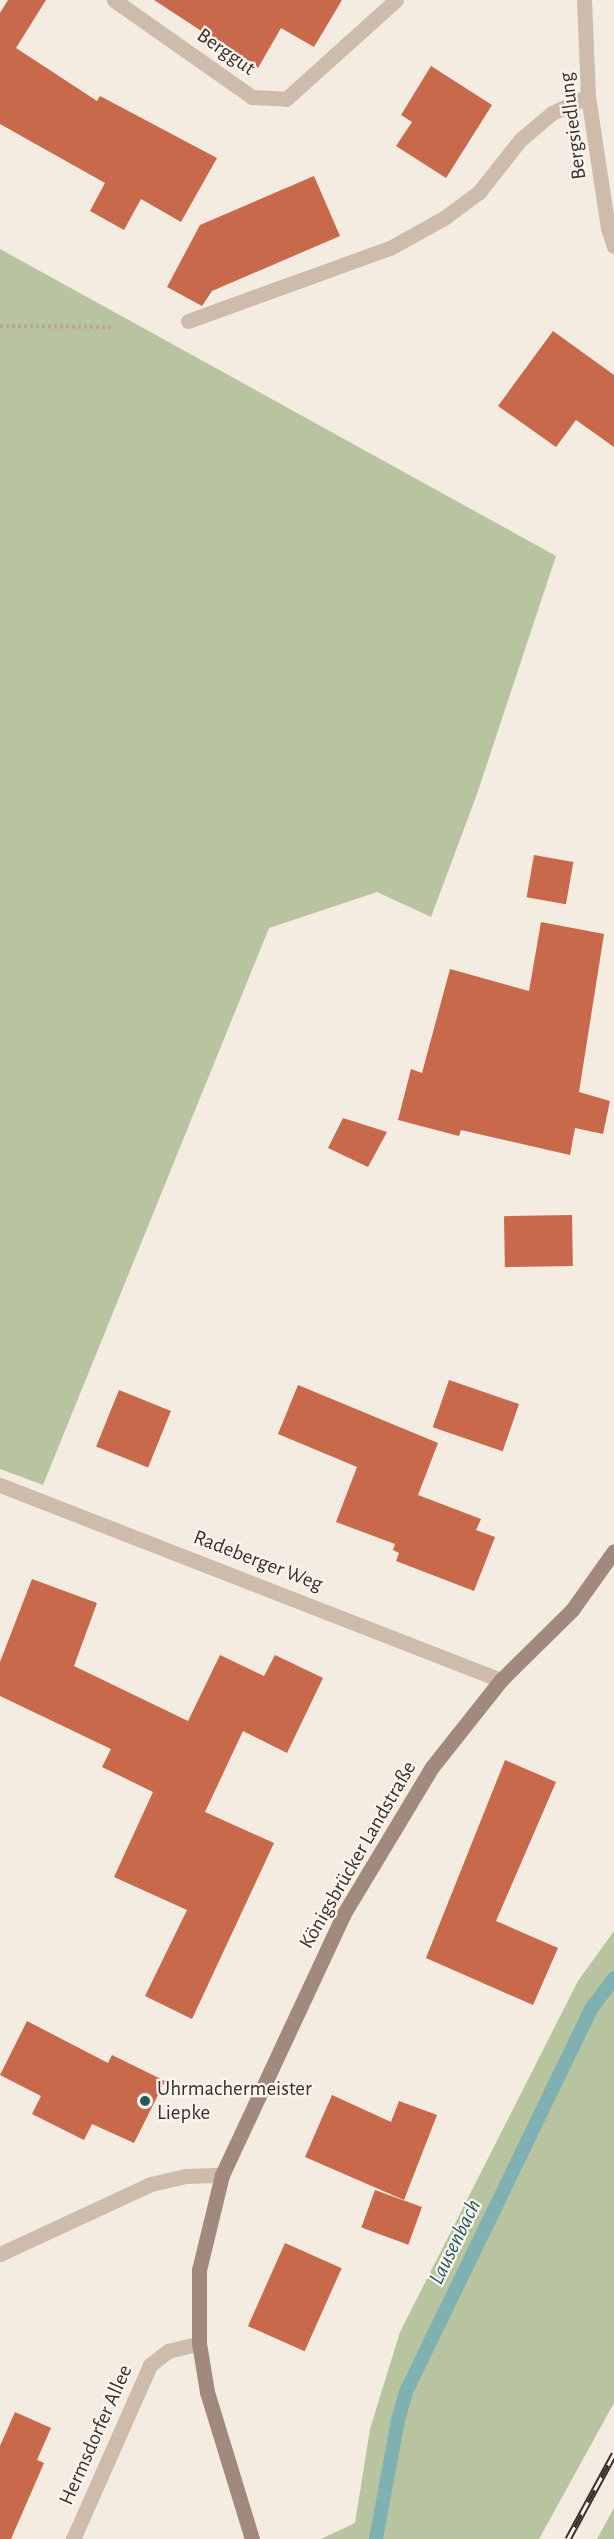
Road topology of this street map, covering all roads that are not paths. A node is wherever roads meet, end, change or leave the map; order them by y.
1 (114, 0) edge
2 (584, 0) edge
3 (396, 1) edge
4 (588, 96) junction
5 (614, 246) edge
6 (188, 321) dead end
7 (0, 1485) edge
8 (614, 1551) edge
9 (501, 1680) junction
10 (222, 2175) junction
11 (0, 2254) edge
12 (199, 2343) junction
13 (73, 2539) edge
14 (252, 2539) edge

1 - 3 street, Berggut
2 - 4 street, Bergsiedlung
4 - 5 street, Bergsiedlung
4 - 6 street
7 - 9 street, Radeberger Weg
8 - 9 main road, Königsbrücker Landstraße
9 - 10 main road, Königsbrücker Landstraße
10 - 11 street
10 - 12 main road, Königsbrücker Landstraße
12 - 13 street, Hermsdorfer Allee
12 - 14 main road, Königsbrücker Landstraße

